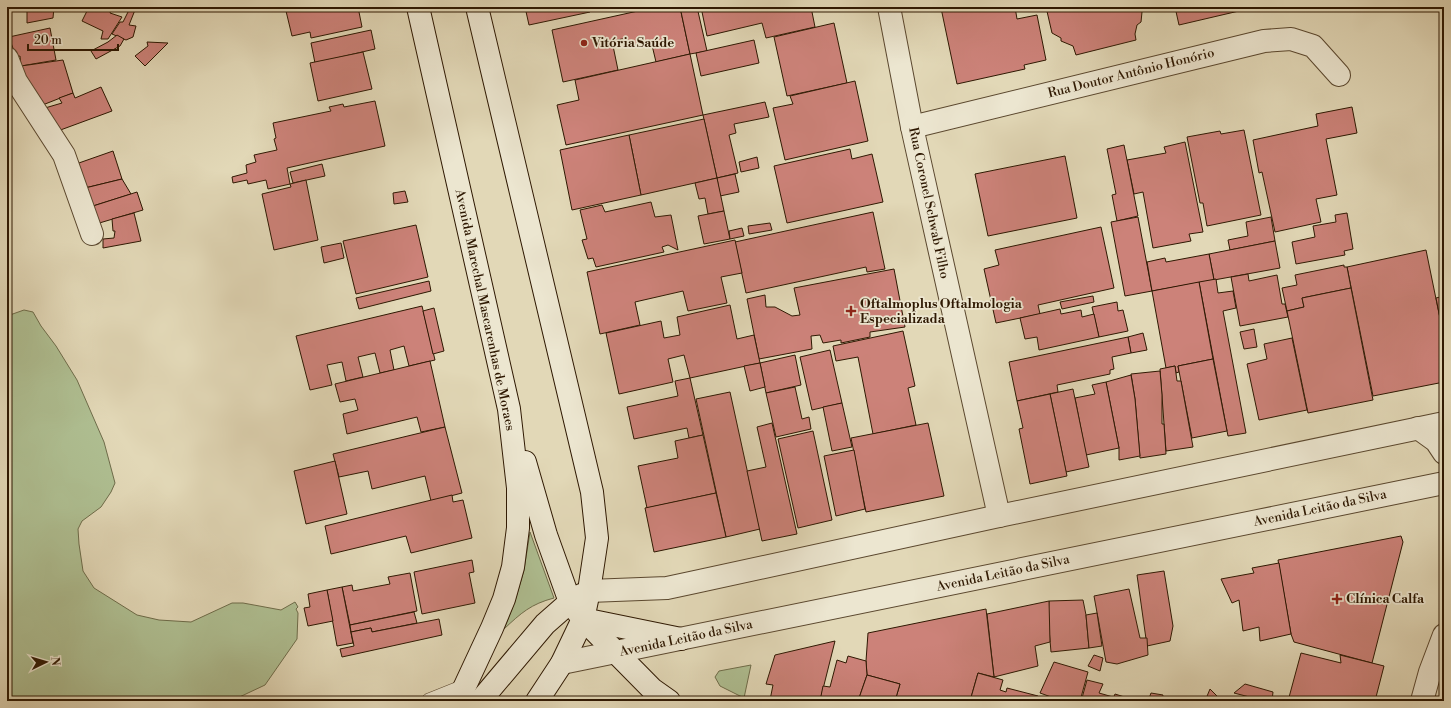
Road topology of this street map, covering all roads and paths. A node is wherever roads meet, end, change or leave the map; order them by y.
1 (418, 7) edge
2 (477, 7) edge
3 (889, 7) edge
4 (7, 58) edge
5 (1339, 74) dead end
6 (912, 128) junction
7 (92, 234) dead end
8 (509, 409) junction
9 (1444, 423) edge
10 (1418, 428) junction
11 (1444, 453) edge
12 (1444, 482) edge
13 (999, 516) junction
14 (589, 591) junction
15 (570, 602) junction
16 (583, 619) junction
17 (1444, 635) edge
18 (681, 639) junction
19 (616, 653) junction
20 (562, 663) junction
21 (467, 696) edge
22 (429, 701) edge
23 (538, 701) edge
24 (669, 701) edge
25 (1422, 701) edge

1 - 8 street, Avenida Marechal Mascarenhas de Moraes
2 - 14 street
3 - 6 street, Rua Coronel Schwab Filho
4 - 7 street
5 - 6 street, Rua Doutor Antônio Honório
6 - 13 street, Rua Coronel Schwab Filho
8 - 15 street
8 - 21 street, Avenida Marechal Mascarenhas de Moraes
9 - 10 street
10 - 11 street
10 - 13 street
12 - 18 street, Avenida Leitão da Silva
13 - 14 street
14 - 15 street
14 - 16 street
15 - 16 street
15 - 21 street
16 - 18 street
16 - 19 street
16 - 20 street
17 - 25 street
18 - 19 street, Avenida Leitão da Silva
19 - 20 street, Avenida Leitão da Silva
19 - 24 street
20 - 23 street
21 - 22 lane

